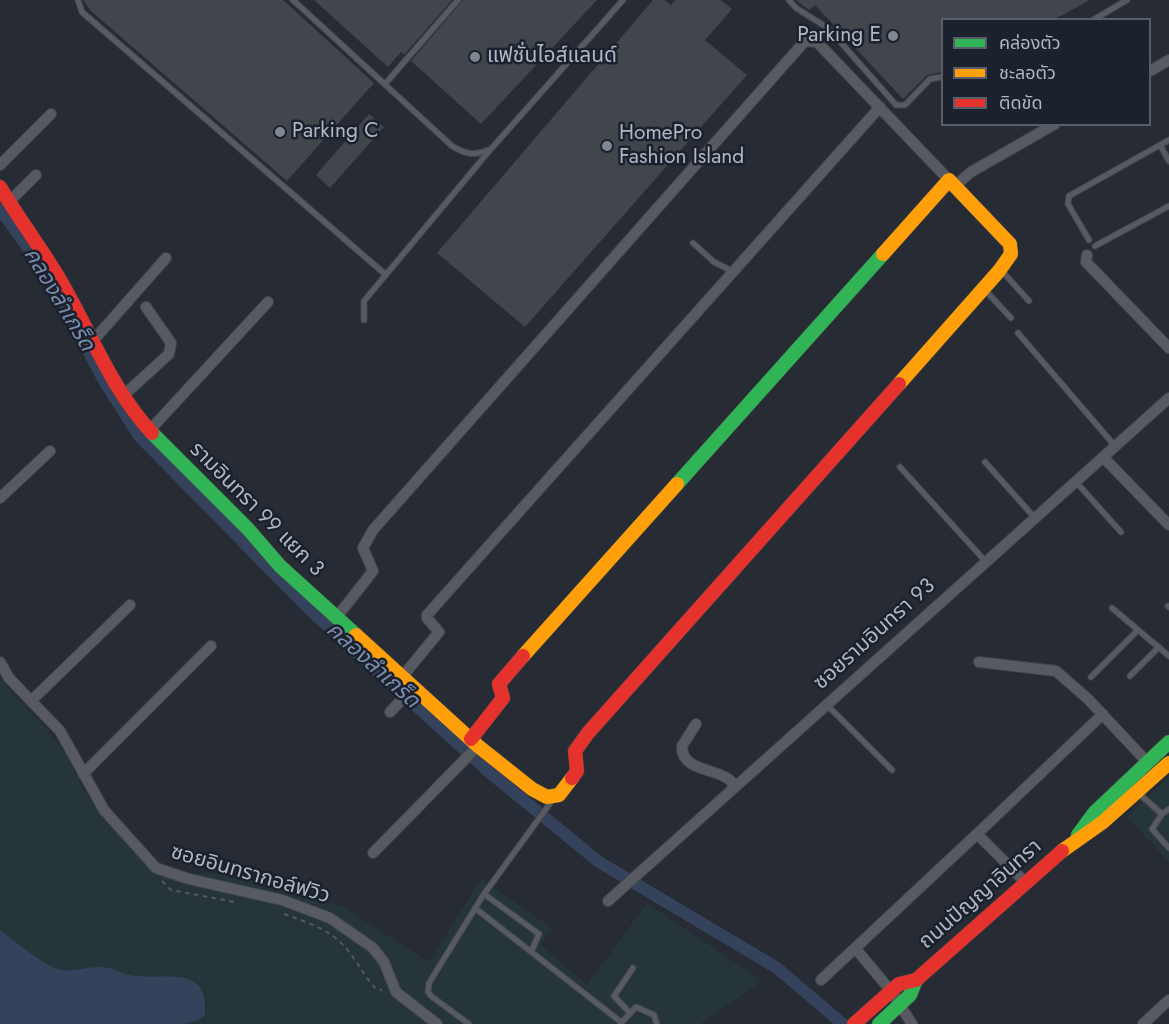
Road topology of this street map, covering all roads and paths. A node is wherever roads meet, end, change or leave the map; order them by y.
1 (78, 0) edge
2 (293, 0) edge
3 (458, 0) edge
4 (623, 0) edge
5 (789, 0) edge
6 (1126, 0) edge
7 (1096, 18) edge
8 (1169, 60) edge
9 (1151, 70) edge
10 (941, 77) edge
11 (385, 84) junction
12 (880, 107) junction
13 (51, 114) dead end
14 (1052, 126) edge
15 (1169, 140) edge
16 (1160, 145) junction
17 (491, 148) junction
18 (1169, 161) edge
19 (0, 165) edge
20 (36, 175) dead end
21 (952, 183) junction
22 (0, 187) edge
23 (9, 202) junction
24 (1169, 206) edge
25 (1089, 240) dead end
26 (693, 243) dead end
27 (1095, 246) dead end
28 (1087, 255) dead end
29 (166, 258) dead end
30 (1000, 269) junction
31 (734, 272) junction
32 (386, 275) junction
33 (983, 288) junction
34 (1029, 301) dead end
35 (268, 302) dead end
36 (146, 307) dead end
37 (1011, 318) dead end
38 (364, 320) dead end
39 (1018, 333) dead end
40 (92, 342) junction
41 (1169, 348) edge
42 (124, 395) junction
43 (1169, 398) edge
44 (148, 430) junction
45 (1115, 447) junction
46 (50, 451) dead end
47 (1103, 458) junction
48 (985, 462) dead end
49 (900, 466) dead end
50 (1076, 482) junction
51 (0, 498) edge
52 (1036, 519) junction
53 (1169, 525) edge
54 (1120, 532) dead end
55 (986, 562) junction
56 (130, 606) dead end
57 (1112, 608) dead end
58 (336, 618) junction
59 (1138, 630) junction
60 (211, 646) dead end
61 (1159, 647) junction
62 (1169, 656) edge
63 (0, 662) edge
64 (979, 662) dead end
65 (1130, 676) dead end
66 (402, 677) junction
67 (1091, 677) dead end
68 (411, 690) junction
69 (31, 701) junction
70 (827, 705) junction
71 (394, 708) dead end
72 (1103, 714) junction
73 (696, 724) dead end
74 (1169, 742) edge
75 (474, 746) junction
76 (1147, 762) junction
77 (1169, 762) edge
78 (892, 770) dead end
79 (83, 774) junction
80 (735, 787) junction
81 (1136, 792) junction
82 (554, 799) junction
83 (1169, 809) edge
84 (1162, 814) junction
85 (977, 834) junction
86 (1073, 841) junction
87 (1169, 848) edge
88 (373, 853) dead end
89 (156, 868) junction
90 (1026, 883) junction
91 (484, 894) junction
92 (608, 901) dead end
93 (245, 903) dead end
94 (475, 908) junction
95 (277, 911) dead end
96 (855, 948) junction
97 (531, 952) junction
98 (633, 968) dead end
99 (821, 980) dead end
100 (916, 980) junction
101 (394, 989) junction
102 (891, 991) junction
103 (1169, 1000) edge
104 (899, 1006) junction
105 (629, 1012) junction
106 (620, 1023) edge
107 (437, 1024) edge
108 (469, 1024) edge
109 (657, 1024) edge
110 (854, 1024) edge
111 (879, 1024) edge
112 (912, 1024) edge
113 (1143, 1024) edge

1 - 32 lane
2 - 11 lane
3 - 11 lane
4 - 17 lane
5 - 10 lane
6 - 7 lane
8 - 9 street
11 - 17 lane
12 - 21 street
12 - 31 street
12 - 58 street
13 - 19 street
14 - 21 street
15 - 16 lane
16 - 18 lane
16 - 25 lane
17 - 32 lane
20 - 23 street
21 - 30 street
21 - 75 street
22 - 23 street, รามอินทรา 99 แยก 3
23 - 40 street, รามอินทรา 99 แยก 3
24 - 27 lane
26 - 31 lane
28 - 41 street
29 - 40 street
30 - 33 street
30 - 34 lane
31 - 66 street
32 - 38 lane
33 - 37 lane
33 - 82 street
35 - 44 street
36 - 42 street
39 - 45 lane
40 - 42 street, รามอินทรา 99 แยก 3
42 - 44 street, รามอินทรา 99 แยก 3
43 - 45 street, ซอยรามอินทรา 93
44 - 58 street, รามอินทรา 99 แยก 3
45 - 47 street, ซอยรามอินทรา 93
46 - 51 street
47 - 50 street, ซอยรามอินทรา 93
47 - 53 street
48 - 52 lane
49 - 55 lane
50 - 52 street, ซอยรามอินทรา 93
50 - 54 lane
52 - 55 street, ซอยรามอินทรา 93
55 - 70 street, ซอยรามอินทรา 93
56 - 69 street
57 - 59 lane
58 - 66 street, รามอินทรา 99 แยก 3
59 - 61 lane
59 - 67 lane
60 - 79 street
61 - 62 lane
61 - 65 lane
63 - 69 street, ซอยอินทรากอล์ฟวิว
64 - 72 street
66 - 68 street, รามอินทรา 99 แยก 3
68 - 71 street
68 - 75 street, รามอินทรา 99 แยก 3
69 - 79 street, ซอยอินทรากอล์ฟวิว
70 - 78 lane
70 - 80 street, ซอยรามอินทรา 93
72 - 76 street
72 - 85 street
73 - 80 street
74 - 76 street, ถนนปัญญาอินทรา
75 - 82 street, รามอินทรา 99 แยก 3
75 - 88 street
76 - 86 street, ถนนปัญญาอินทรา
77 - 81 street, ถนนปัญญาอินทรา
79 - 89 street, ซอยอินทรากอล์ฟวิว
80 - 92 street, ซอยรามอินทรา 93
81 - 84 lane
81 - 86 street, ถนนปัญญาอินทรา
82 - 91 lane
83 - 84 lane
84 - 87 lane
85 - 90 street
85 - 96 street
86 - 90 street, ถนนปัญญาอินทรา
89 - 93 path
89 - 101 street, ซอยอินทรากอล์ฟวิว
90 - 100 street, ถนนปัญญาอินทรา
91 - 94 lane
91 - 97 lane
94 - 97 lane
94 - 108 lane
95 - 101 path
96 - 99 street
96 - 102 street
97 - 106 lane
98 - 105 lane
100 - 102 street, ถนนปัญญาอินทรา
100 - 104 street, ถนนปัญญาอินทรา
101 - 107 street, ซอยอินทรากอล์ฟวิว
102 - 104 street
102 - 110 street, ถนนปัญญาอินทรา
103 - 113 street
104 - 111 street, ถนนปัญญาอินทรา
104 - 112 street
105 - 106 lane
105 - 109 lane

